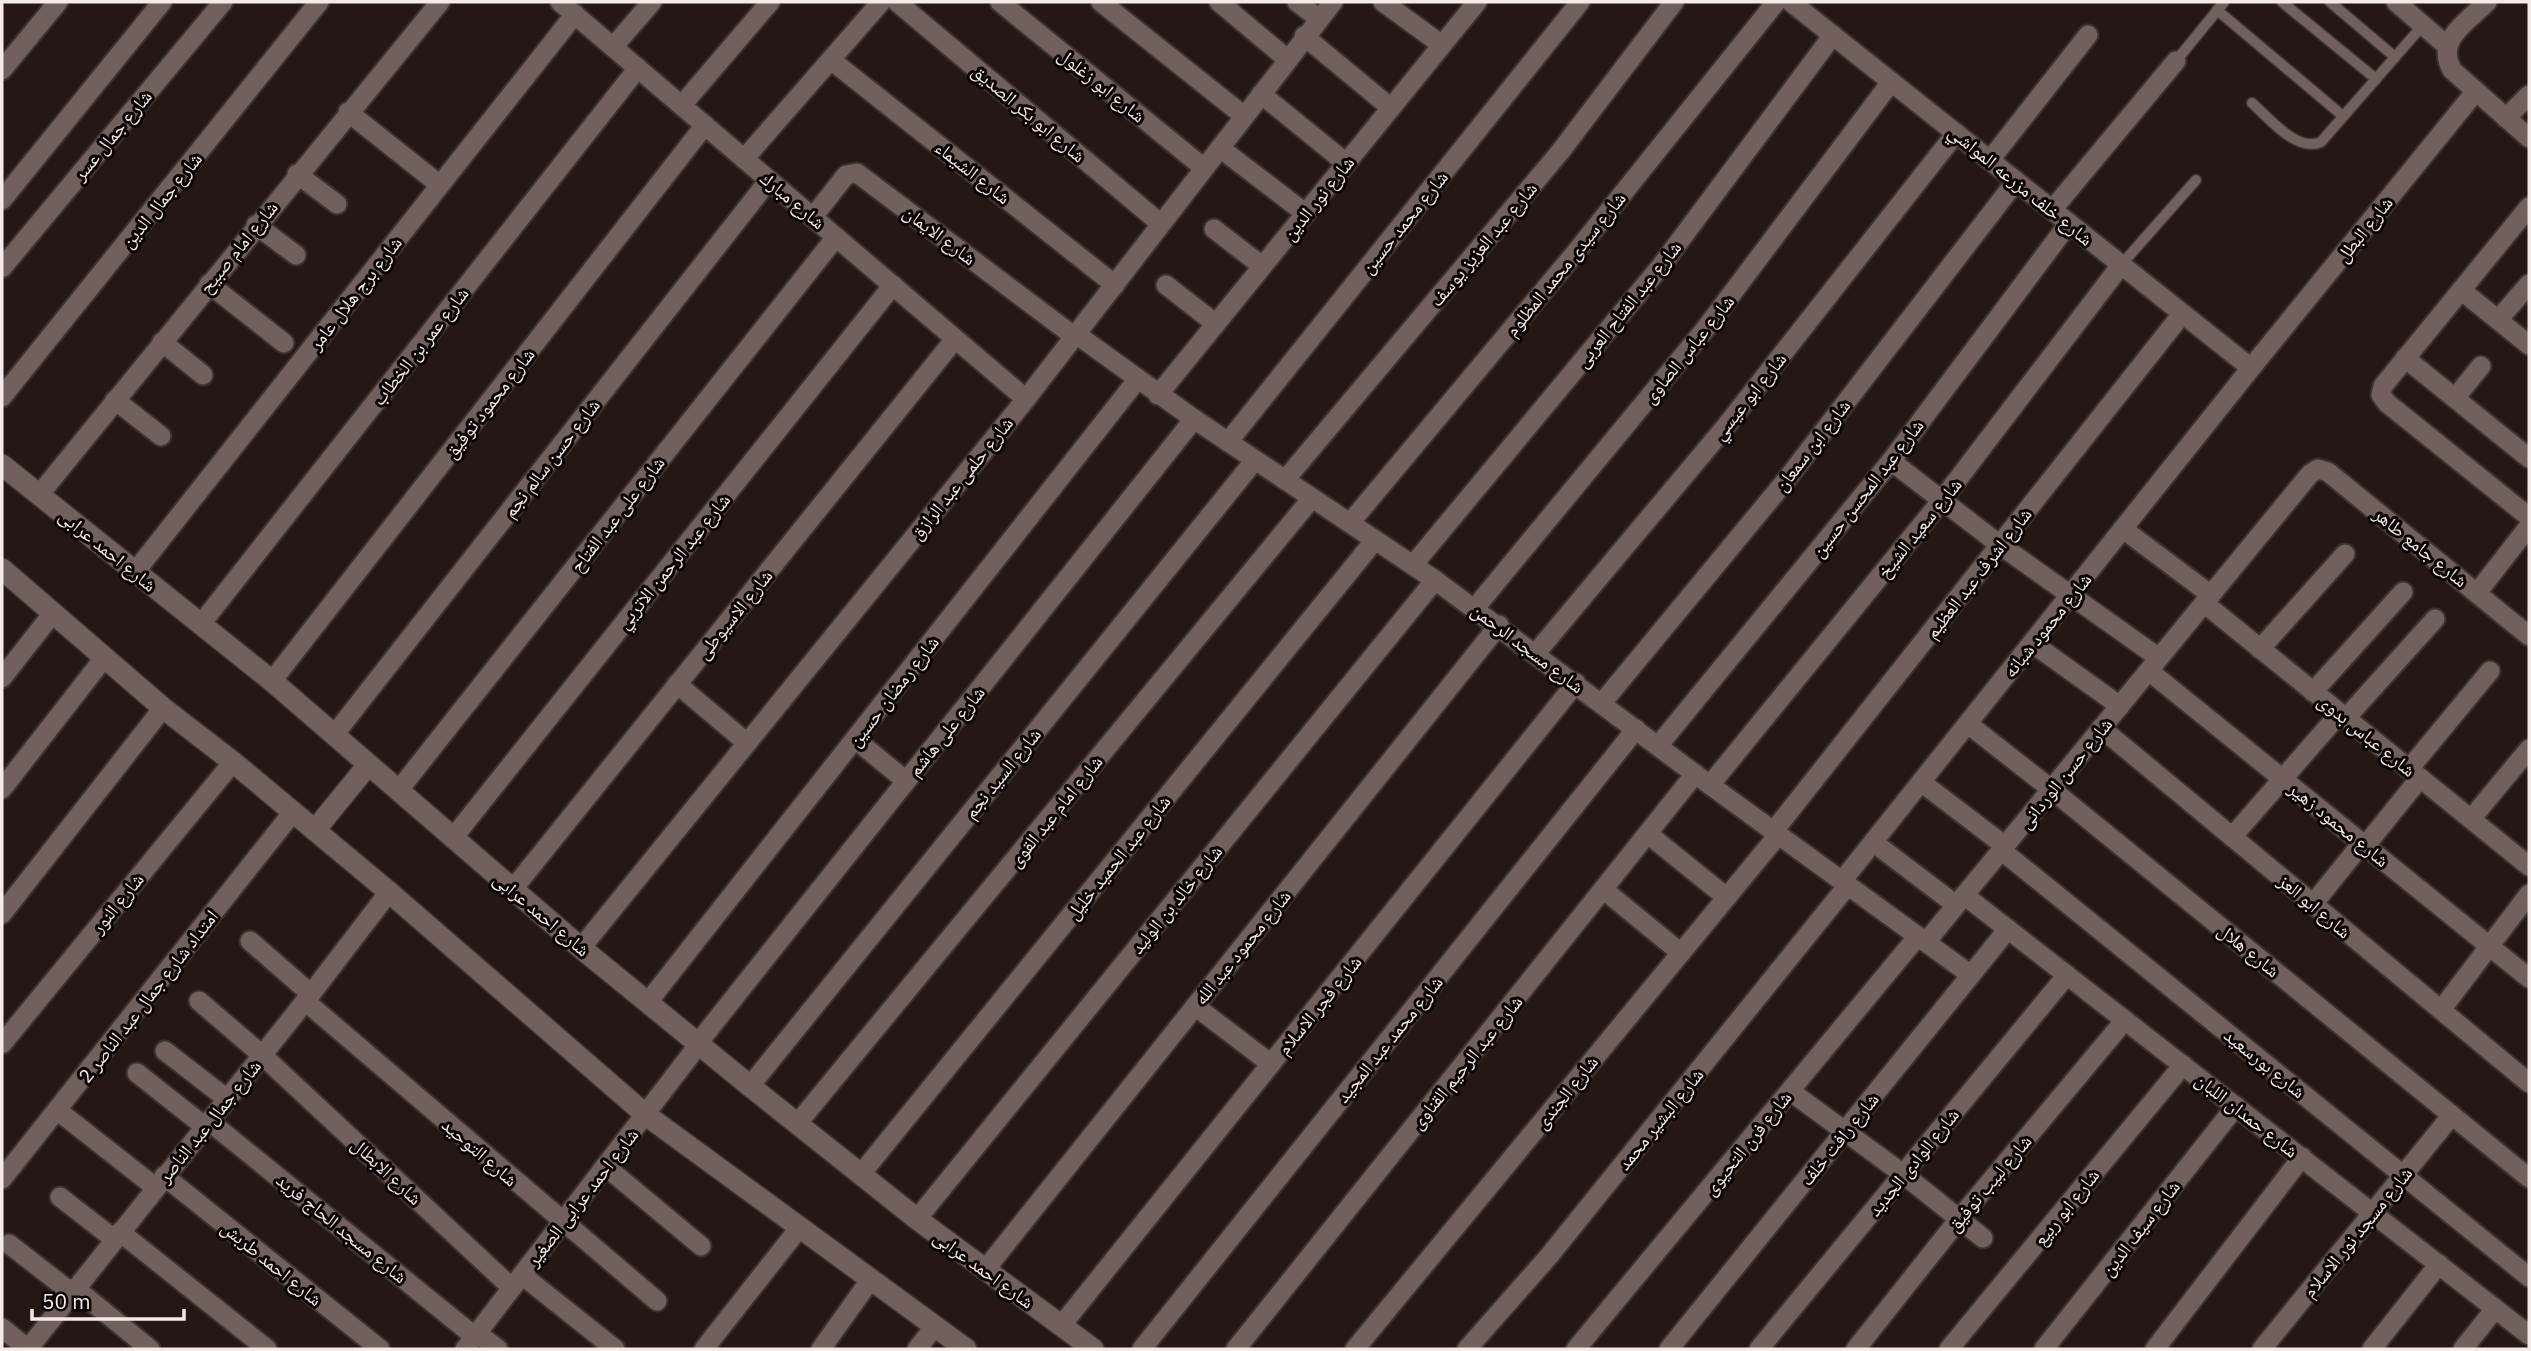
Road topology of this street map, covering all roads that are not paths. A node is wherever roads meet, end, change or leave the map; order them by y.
1 (162, 2) edge
2 (222, 2) edge
3 (320, 2) edge
4 (440, 2) edge
5 (652, 2) edge
6 (770, 2) edge
7 (881, 2) edge
8 (897, 2) edge
9 (1000, 2) edge
10 (1101, 2) edge
11 (1219, 2) edge
12 (1297, 2) edge
13 (1333, 2) edge
14 (1383, 2) edge
15 (1477, 2) edge
16 (1580, 2) edge
17 (1674, 2) edge
18 (1776, 2) edge
19 (1791, 2) edge
20 (2281, 2) edge
21 (2330, 2) edge
22 (2396, 2) edge
23 (2487, 2) edge
24 (55, 3) edge
25 (2220, 6) edge
26 (568, 8) edge
27 (1318, 18) junction
28 (2423, 25) junction
29 (1833, 35) junction
30 (2088, 35) dead end
31 (1304, 36) junction
32 (2450, 40) junction
33 (1441, 45) junction
34 (613, 47) junction
35 (2395, 57) junction
36 (1287, 59) junction
37 (831, 60) junction
38 (2176, 61) joint
39 (638, 68) junction
40 (2, 70) edge
41 (2376, 79) junction
42 (1891, 82) junction
43 (2476, 91) junction
44 (1261, 94) junction
45 (2529, 95) edge
46 (2252, 103) dead end
47 (682, 105) junction
48 (1391, 108) junction
49 (348, 112) junction
50 (1244, 116) junction
51 (2343, 116) junction
52 (2506, 118) junction
53 (705, 125) junction
54 (1956, 133) junction
55 (2529, 138) edge
56 (1220, 148) junction
57 (744, 159) junction
58 (1990, 160) junction
59 (1346, 163) junction
60 (1204, 168) junction
61 (297, 174) junction
62 (769, 180) junction
63 (2196, 180) dead end
64 (2016, 181) junction
65 (440, 185) junction
66 (2, 200) edge
67 (337, 205) dead end
68 (2529, 207) edge
69 (2052, 210) junction
70 (1305, 213) junction
71 (813, 217) junction
72 (2069, 223) junction
73 (256, 225) junction
74 (1161, 225) junction
75 (1214, 229) dead end
76 (836, 237) junction
77 (296, 255) dead end
78 (2121, 265) junction
79 (1262, 266) junction
80 (2, 268) edge
81 (209, 284) junction
82 (2529, 284) edge
83 (893, 285) junction
84 (1115, 285) junction
85 (1166, 285) dead end
86 (2461, 290) junction
87 (2182, 314) junction
88 (2498, 320) junction
89 (1216, 324) junction
90 (1075, 335) junction
91 (955, 338) junction
92 (162, 342) junction
93 (284, 342) dead end
94 (2529, 345) edge
95 (2405, 358) junction
96 (2481, 366) dead end
97 (2251, 368) junction
98 (203, 375) dead end
99 (1137, 380) junction
100 (1158, 394) junction
101 (2, 397) edge
102 (2455, 398) junction
103 (1026, 399) junction
104 (115, 400) junction
105 (1194, 419) junction
106 (160, 436) dead end
107 (1228, 442) junction
108 (2529, 458) edge
109 (1255, 460) junction
110 (1891, 461) junction
111 (2, 465) edge
112 (2310, 474) joint
113 (1285, 480) junction
114 (38, 495) junction
115 (1312, 498) junction
116 (1942, 500) junction
117 (2529, 517) edge
118 (1350, 523) junction
119 (2529, 526) edge
120 (2123, 529) junction
121 (1375, 540) junction
122 (2000, 545) junction
123 (2345, 554) dead end
124 (1413, 565) junction
125 (135, 572) junction
126 (4, 575) edge
127 (1435, 580) junction
128 (2403, 592) dead end
129 (2477, 593) junction
130 (2070, 595) junction
131 (2207, 599) junction
132 (1475, 608) junction
133 (52, 613) junction
134 (2435, 619) dead end
135 (201, 624) junction
136 (1499, 625) junction
137 (2529, 636) edge
138 (2032, 643) junction
139 (2260, 649) junction
140 (1536, 653) junction
141 (104, 658) junction
142 (2154, 664) junction
143 (2490, 671) dead end
144 (2, 678) edge
145 (272, 681) junction
146 (677, 684) junction
147 (1576, 684) junction
148 (2313, 692) junction
149 (1602, 703) junction
150 (2120, 706) junction
151 (163, 708) junction
152 (2343, 715) junction
153 (1968, 724) junction
154 (1636, 729) junction
155 (2101, 729) junction
156 (334, 736) junction
157 (855, 739) junction
158 (747, 743) junction
159 (1658, 746) junction
160 (2529, 749) edge
161 (233, 762) junction
162 (368, 765) junction
163 (2414, 774) junction
164 (2283, 778) junction
165 (1703, 780) junction
166 (906, 781) junction
167 (1921, 782) junction
168 (2, 789) edge
169 (2051, 789) junction
170 (398, 791) junction
171 (293, 812) junction
172 (2471, 819) junction
173 (315, 830) junction
174 (1776, 833) junction
175 (1648, 834) junction
176 (2232, 837) junction
177 (453, 838) junction
178 (1874, 842) junction
179 (2365, 844) junction
180 (2003, 848) junction
181 (2528, 862) edge
182 (1845, 883) junction
183 (513, 889) junction
184 (1604, 890) junction
185 (389, 892) junction
186 (2529, 894) edge
187 (1726, 897) junction
188 (1960, 900) junction
189 (2313, 904) junction
190 (2, 914) edge
191 (2008, 929) junction
192 (1922, 939) junction
193 (250, 941) dead end
194 (2490, 945) junction
195 (581, 948) junction
196 (1681, 953) junction
197 (1971, 975) junction
198 (2067, 975) junction
199 (2529, 978) edge
200 (308, 998) junction
201 (199, 1001) dead end
202 (648, 1002) junction
203 (1195, 1006) junction
204 (2441, 1010) junction
205 (2125, 1020) junction
206 (698, 1043) junction
207 (2, 1044) edge
208 (165, 1051) dead end
209 (261, 1055) junction
210 (1271, 1064) junction
211 (2183, 1065) junction
212 (137, 1073) dead end
213 (2529, 1083) edge
214 (750, 1086) junction
215 (1790, 1091) junction
216 (227, 1099) junction
217 (2236, 1106) junction
218 (57, 1110) junction
219 (646, 1115) junction
220 (2452, 1115) junction
221 (207, 1124) junction
222 (797, 1124) junction
223 (1845, 1131) junction
224 (2302, 1157) junction
225 (605, 1167) junction
226 (861, 1174) junction
227 (1903, 1174) junction
228 (2403, 1175) junction
229 (2529, 1178) edge
230 (2, 1179) edge
231 (160, 1182) junction
232 (60, 1197) dead end
233 (2373, 1213) junction
234 (917, 1219) junction
235 (1959, 1219) junction
236 (562, 1222) junction
237 (800, 1227) junction
238 (117, 1236) junction
239 (1983, 1238) dead end
240 (9, 1244) dead end
241 (701, 1245) dead end
242 (2439, 1264) junction
243 (985, 1270) junction
244 (2529, 1277) edge
245 (871, 1279) junction
246 (517, 1281) junction
247 (74, 1290) junction
248 (657, 1301) dead end
249 (2495, 1308) junction
250 (935, 1326) junction
251 (1061, 1326) junction
252 (2, 1328) edge
253 (2529, 1335) edge
254 (472, 1339) edge
255 (28, 1349) edge
256 (150, 1349) edge
257 (267, 1349) edge
258 (380, 1349) edge
259 (498, 1349) edge
260 (615, 1349) edge
261 (704, 1349) edge
262 (821, 1349) edge
263 (917, 1349) edge
264 (966, 1349) edge
265 (1093, 1349) edge
266 (1142, 1349) edge
267 (1236, 1349) edge
268 (1355, 1349) edge
269 (1467, 1349) edge
270 (1576, 1349) edge
271 (1669, 1349) edge
272 (1759, 1349) edge
273 (1856, 1349) edge
274 (1949, 1349) edge
275 (2043, 1349) edge
276 (2155, 1349) edge
277 (2262, 1349) edge
278 (2372, 1349) edge
279 (2463, 1349) edge

1 - 66 street
2 - 80 street, شارع جمال عسر
3 - 101 street, شارع جمال الدين
4 - 49 street, شارع امام صبيح
5 - 34 street
6 - 47 street
7 - 37 street
8 - 74 street, شارع ابو بكر الصديق
9 - 60 street, شارع ابو زغلول
10 - 50 street
11 - 36 street
12 - 27 street
13 - 27 street, شارع حلمى عبد الرازق
14 - 33 street
15 - 33 street, شارع نور الدين
16 - 107 street, شارع محمد حسين
17 - 113 street, شارع عبد العزيز يوسف
18 - 118 street, شارع سيدى محمد المظلوم
19 - 29 street, شارع خلف مزرعه المواشي
20 - 41 lane
21 - 35 lane
22 - 28 street
23 - 32 street
24 - 40 street
25 - 38 lane
25 - 51 lane
26 - 34 street, شارع مبارك
26 - 65 street, شارع برج هلال عامر
27 - 31 street, شارع حلمى عبد الرازق
28 - 32 street
28 - 35 lane
29 - 42 street, شارع خلف مزرعه المواشي
29 - 124 street, شارع عبد الفتاح العربى
30 - 58 street
31 - 36 street, شارع حلمى عبد الرازق
31 - 48 street
32 - 43 street
33 - 48 street, شارع نور الدين
34 - 39 street, شارع مبارك
35 - 41 lane
36 - 44 street, شارع حلمى عبد الرازق
37 - 57 street
37 - 84 street, شارع الشيماء
38 - 69 street
39 - 47 street, شارع مبارك
39 - 135 street, شارع عمر بن الخطاب
41 - 51 lane
42 - 54 street, شارع خلف مزرعه المواشي
42 - 132 street, شارع عباس الصاوى
43 - 52 street
43 - 97 street, شارع البطل
44 - 50 street, شارع حلمى عبد الرازق
44 - 59 street
45 - 52 street
46 - 51 lane
47 - 53 street, شارع مبارك
48 - 59 street, شارع نور الدين
49 - 61 street, شارع امام صبيح
49 - 65 street
50 - 56 street, شارع حلمى عبد الرازق
52 - 55 street
53 - 57 street, شارع مبارك
53 - 145 street, شارع محمود توفيق
54 - 58 street, شارع خلف مزرعه المواشي
54 - 140 street, شارع ابو عيسي
56 - 60 street, شارع حلمى عبد الرازق
56 - 70 street
57 - 62 street, شارع مبارك
58 - 64 street, شارع خلف مزرعه المواشي
59 - 70 street, شارع نور الدين
60 - 74 street, شارع حلمى عبد الرازق
61 - 67 street
61 - 73 street, شارع امام صبيح
62 - 71 street, شارع مبارك
62 - 156 street, شارع حسن سالم نجم
63 - 78 lane
64 - 69 street, شارع خلف مزرعه المواشي
64 - 149 street, شارع ابن سمعان
65 - 125 street, شارع برج هلال عامر
68 - 86 street
69 - 72 street, شارع خلف مزرعه المواشي
70 - 79 street, شارع نور الدين
71 - 76 street, شارع مبارك
71 - 90 street, شارع الايمان
72 - 78 street, شارع خلف مزرعه المواشي
72 - 110 street, شارع عبد المحسن حسين
73 - 77 street
73 - 81 street, شارع امام صبيح
74 - 84 street, شارع حلمى عبد الرازق
75 - 79 street
76 - 83 street, شارع مبارك
76 - 170 street, شارع على عبد الفتاح
78 - 87 street, شارع خلف مزرعه المواشي
78 - 116 street, شارع سعيد الشيخ
79 - 89 street, شارع نور الدين
81 - 92 street, شارع امام صبيح
81 - 93 street
82 - 88 street
83 - 91 street, شارع مبارك
83 - 177 street, شارع عبد الرحمن الاتربي
84 - 90 street, شارع حلمى عبد الرازق
85 - 89 street
86 - 88 street
86 - 95 street
87 - 97 street, شارع خلف مزرعه المواشي
87 - 122 street, شارع اشرف عبد العظيم
88 - 94 street
89 - 100 street, شارع نور الدين
90 - 99 street, شارع مسجد الرحمن
90 - 103 street, شارع حلمى عبد الرازق
91 - 103 street, شارع مبارك
91 - 146 street, شارع الاسيوطى
92 - 98 street
92 - 104 street, شارع امام صبيح
95 - 102 street
95 - 117 street
96 - 102 street
97 - 120 street, شارع محمود شبانه
99 - 100 street, شارع مسجد الرحمن
99 - 157 street, شارع رمضان حسين
100 - 105 street, شارع مسجد الرحمن
102 - 108 street
103 - 158 street, شارع حلمى عبد الرازق
104 - 106 street
104 - 114 street, شارع امام صبيح
105 - 107 street, شارع مسجد الرحمن
105 - 166 street, شارع على هاشم
107 - 109 street, شارع مسجد الرحمن
109 - 113 street, شارع مسجد الرحمن
109 - 214 street, شارع السيد نجم
110 - 116 street, شارع محمود زهير
110 - 159 street, شارع عبد المحسن حسين
111 - 114 street, شارع احمد عرابى
112 - 129 street, شارع جامع طاهر
112 - 131 street, شارع حسن الوردانى
113 - 115 street, شارع مسجد الرحمن
114 - 125 street, شارع احمد عرابى
115 - 118 street, شارع مسجد الرحمن
115 - 222 street, شارع امام عبد القوى
116 - 122 street, شارع محمود زهير
116 - 165 street, شارع سعيد الشيخ
118 - 121 street, شارع مسجد الرحمن
119 - 129 street
120 - 130 street, شارع محمود شبانه
120 - 131 street, شارع عباس بدوى
121 - 124 street, شارع مسجد الرحمن
121 - 226 street, شارع عبد الحميد خليل
122 - 130 street, شارع محمود زهير
122 - 174 street, شارع اشرف عبد العظيم
123 - 139 street
124 - 127 street, شارع مسجد الرحمن
125 - 135 street, شارع احمد عرابى
126 - 133 street
127 - 132 street, شارع مسجد الرحمن
127 - 234 street, شارع خالد بن الوليد
128 - 148 street
129 - 137 street, شارع جامع طاهر
130 - 138 street, شارع محمود شبانه
130 - 142 street, شارع محمود زهير
131 - 139 street, شارع عباس بدوى
131 - 142 street, شارع حسن الوردانى
132 - 136 street, شارع مسجد الرحمن
133 - 141 street
133 - 144 street
134 - 152 street
135 - 145 street, شارع احمد عرابى
136 - 140 street, شارع مسجد الرحمن
136 - 203 street, شارع محمود عبد الله
138 - 150 street
138 - 153 street, شارع محمود شبانه
139 - 148 street, شارع عباس بدوى
140 - 147 street, شارع مسجد الرحمن
141 - 151 street
141 - 168 street
142 - 150 street, شارع حسن الوردانى
142 - 164 street, شارع محمود زهير
143 - 163 street
145 - 156 street, شارع احمد عرابى
146 - 158 street
146 - 183 street, شارع الاسيوطى
147 - 149 street, شارع مسجد الرحمن
147 - 210 street, شارع فجر الاسلام
148 - 152 street, شارع عباس بدوى
149 - 154 street, شارع مسجد الرحمن
150 - 155 street, شارع حسن الوردانى
151 - 161 street
151 - 190 street
152 - 163 street, شارع عباس بدوى
152 - 164 street
153 - 167 street, شارع محمود شبانه
153 - 169 street, شارع هلال
154 - 159 street, شارع مسجد الرحمن
154 - 266 street, شارع محمد عبد المجيد
155 - 169 street, شارع حسن الوردانى
155 - 176 street, شارع ابو العز
156 - 162 street, شارع احمد عرابى
157 - 166 street
157 - 202 street, شارع رمضان حسين
158 - 195 street, شارع حلمى عبد الرازق
159 - 165 street, شارع مسجد الرحمن
160 - 172 street
161 - 171 street
161 - 207 street, شارع النور
162 - 170 street, شارع احمد عرابى
162 - 173 street
163 - 172 street, شارع عباس بدوى
163 - 179 street
164 - 176 street
164 - 179 street, شارع محمود زهير
165 - 174 street, شارع مسجد الرحمن
165 - 175 street, شارع عبد الرحيم القناوى
166 - 206 street, شارع على هاشم
167 - 178 street, شارع محمود شبانه
167 - 180 street, شارع بورسعيد
169 - 180 street, شارع حسن الوردانى
169 - 220 street, شارع هلال
170 - 177 street, شارع احمد عرابى
171 - 173 street
171 - 218 street, امتداد شارع جمال عبد الناصر 2
172 - 181 street, شارع عباس بدوى
173 - 185 street
174 - 182 street, شارع مسجد الرحمن
174 - 187 street, شارع الجندى
175 - 184 street, شارع عبد الرحيم القناوى
175 - 187 street
176 - 189 street, شارع ابو العز
177 - 183 street, شارع احمد عرابى
178 - 182 street, شارع محمود شبانه
178 - 188 street, شارع حمدان اللبان
179 - 189 street
179 - 194 street, شارع محمود زهير
180 - 188 street, شارع حسن الوردانى
180 - 228 street, شارع بورسعيد
182 - 192 street, شارع مسجد الرحمن
182 - 269 street, شارع البشير محمد
183 - 195 street, شارع احمد عرابى
184 - 196 street
184 - 267 street, شارع عبد الرحيم القناوى
185 - 200 street, شارع جمال عبد الناصر
185 - 219 street
186 - 194 street
187 - 196 street, شارع الجندى
188 - 191 street, شارع حمدان اللبان
188 - 192 street, شارع حسن الوردانى
189 - 204 street, شارع ابو العز
191 - 197 street, شارع رافت خلف
191 - 198 street, شارع حمدان اللبان
192 - 197 street, شارع مسجد الرحمن
192 - 215 street, شارع فرن التحيوى
193 - 200 street, شارع التوحيد
194 - 199 street, شارع محمود زهير
194 - 204 street
195 - 202 street, شارع احمد عرابى
196 - 268 street, شارع الجندى
197 - 223 street, شارع رافت خلف
198 - 205 street, شارع حمدان اللبان
198 - 227 street, شارع الوادى الجديد
200 - 209 street, شارع جمال عبد الناصر
200 - 236 street, شارع التوحيد
201 - 209 street, شارع الابطال
202 - 206 street, شارع احمد عرابى
203 - 210 street
203 - 243 street, شارع محمود عبد الله
204 - 213 street, شارع ابو العز
205 - 211 street, شارع حمدان اللبان
205 - 235 street, شارع لبيب توفيق
206 - 214 street, شارع احمد عرابى
206 - 219 street, شارع احمد عرابى الصغير
208 - 216 street
209 - 216 street, شارع جمال عبد الناصر
209 - 246 street, شارع الابطال
210 - 251 street, شارع فجر الاسلام
211 - 217 street, شارع حمدان اللبان
211 - 274 street, شارع ابو ربيع
212 - 221 street, شارع مسجد الحاج فريد
214 - 222 street, شارع احمد عرابى
215 - 223 street
215 - 270 street, شارع فرن التحيوى
216 - 221 street, شارع جمال عبد الناصر
217 - 224 street, شارع حمدان اللبان
217 - 275 street, شارع سيف الدين
218 - 230 street, امتداد شارع جمال عبد الناصر 2
218 - 231 street, شارع احمد طربش
219 - 225 street, شارع احمد عرابى الصغير
219 - 237 street
220 - 228 street, شارع مسجد نور الاسلام
220 - 229 street, شارع هلال
221 - 231 street, شارع جمال عبد الناصر
221 - 254 street, شارع مسجد الحاج فريد
222 - 226 street, شارع احمد عرابى
223 - 227 street
223 - 271 street, شارع رافت خلف
224 - 233 street, شارع حمدان اللبان
224 - 276 street
225 - 236 street, شارع احمد عرابى الصغير
225 - 241 street
226 - 234 street, شارع احمد عرابى
227 - 235 street
227 - 272 street, شارع الوادى الجديد
228 - 233 street, شارع مسجد نور الاسلام
228 - 244 street, شارع بورسعيد
231 - 238 street, شارع جمال عبد الناصر
231 - 258 street, شارع احمد طربش
232 - 238 street
233 - 242 street, شارع حمدان اللبان
233 - 277 street, شارع مسجد نور الاسلام
234 - 243 street, شارع احمد عرابى
235 - 239 street
235 - 273 street, شارع لبيب توفيق
236 - 246 street, شارع احمد عرابى الصغير
236 - 248 street, شارع التوحيد
237 - 245 street
237 - 261 street
238 - 247 street, شارع جمال عبد الناصر
238 - 257 street
240 - 247 street
242 - 249 street, شارع حمدان اللبان
242 - 278 street
243 - 251 street, شارع احمد عرابى
245 - 250 street
245 - 262 street
246 - 254 street, شارع احمد عرابى الصغير
246 - 260 street, شارع الابطال
247 - 255 street, شارع جمال عبد الناصر
247 - 256 street
249 - 253 street, شارع حمدان اللبان
249 - 279 street
250 - 263 street
250 - 264 street
251 - 265 street, شارع احمد عرابى
252 - 255 street
254 - 259 street

